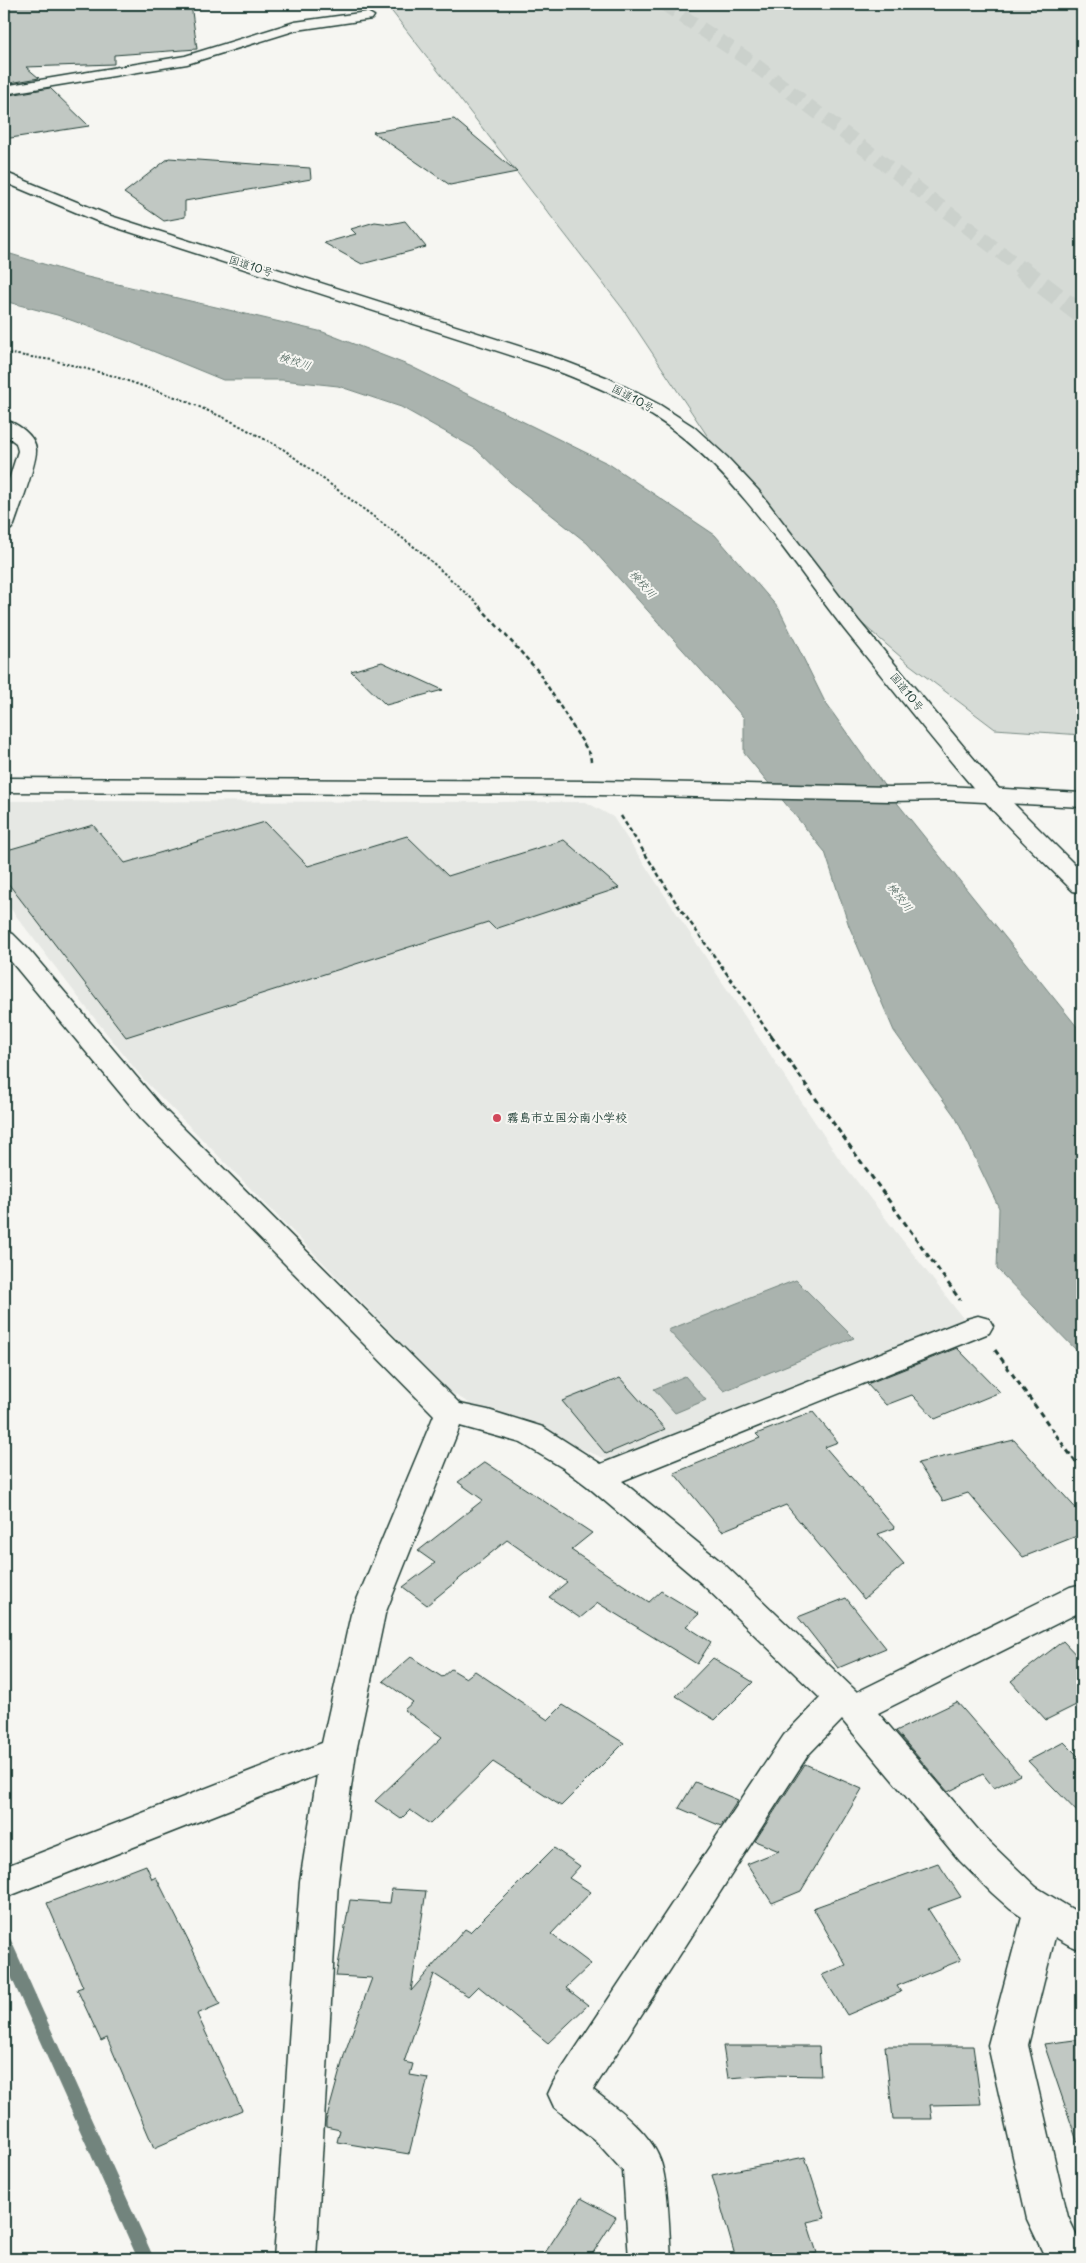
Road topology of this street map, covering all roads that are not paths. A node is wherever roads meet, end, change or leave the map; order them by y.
1 (367, 16) dead end
2 (4, 90) edge
3 (4, 177) edge
4 (4, 425) edge
5 (4, 524) edge
6 (4, 785) edge
7 (992, 796) junction
8 (1082, 800) edge
9 (1082, 886) edge
10 (10, 951) edge
11 (978, 1326) road end
12 (450, 1413) junction
13 (598, 1478) junction
14 (1082, 1596) edge
15 (847, 1704) junction
16 (338, 1752) junction
17 (6, 1882) edge
18 (1043, 1910) junction
19 (1082, 1934) edge
20 (295, 2259) edge
21 (650, 2259) edge
22 (1067, 2259) edge

1 - 2 main road
3 - 7 main road, 国道10号
4 - 5 main road
6 - 7 main road
7 - 8 main road
7 - 9 main road, 国道10号
10 - 12 main road
11 - 13 main road
12 - 13 main road
12 - 16 main road
13 - 15 main road
14 - 15 main road
15 - 18 main road
15 - 21 main road
16 - 17 main road
16 - 20 main road
18 - 19 main road
18 - 22 main road

